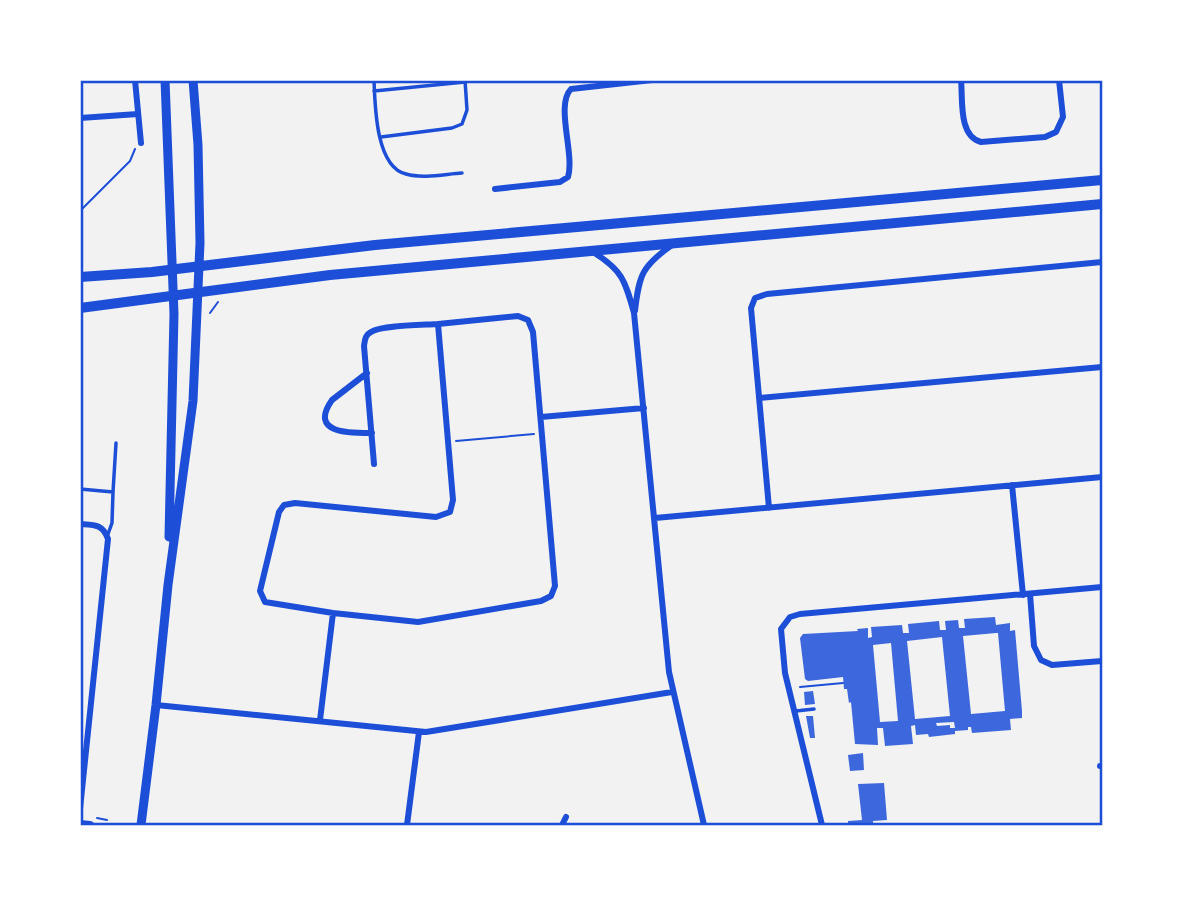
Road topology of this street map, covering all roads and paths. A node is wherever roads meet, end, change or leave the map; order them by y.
1 (135, 80) edge
2 (165, 80) edge
3 (193, 80) edge
4 (374, 80) edge
5 (652, 80) edge
6 (961, 80) edge
7 (1059, 80) edge
8 (465, 81) edge
9 (374, 90) junction
10 (138, 114) junction
11 (80, 118) edge
12 (381, 137) junction
13 (141, 143) dead end
14 (135, 149) dead end
15 (462, 173) dead end
16 (1102, 180) edge
17 (495, 189) dead end
18 (1102, 204) edge
19 (80, 211) edge
20 (674, 244) junction
21 (593, 252) junction
22 (1102, 261) edge
23 (199, 266) junction
24 (171, 270) junction
25 (80, 277) edge
26 (199, 293) junction
27 (173, 296) junction
28 (219, 302) dead end
29 (80, 309) edge
30 (210, 313) dead end
31 (634, 313) junction
32 (438, 324) junction
33 (1102, 367) edge
34 (366, 373) junction
35 (759, 398) junction
36 (644, 408) junction
37 (541, 417) junction
38 (372, 433) junction
39 (535, 434) dead end
40 (455, 441) dead end
41 (116, 443) dead end
42 (374, 464) dead end
43 (1102, 477) edge
44 (1012, 485) junction
45 (80, 489) edge
46 (113, 492) junction
47 (769, 508) junction
48 (655, 518) junction
49 (80, 524) edge
50 (107, 536) junction
51 (168, 584) junction
52 (1102, 587) edge
53 (1026, 594) junction
54 (333, 613) junction
55 (1102, 661) edge
56 (843, 683) dead end
57 (795, 687) dead end
58 (672, 692) junction
59 (156, 705) junction
60 (814, 709) dead end
61 (794, 711) junction
62 (320, 720) junction
63 (419, 732) junction
64 (80, 809) edge
65 (92, 815) dead end
66 (566, 817) dead end
67 (107, 820) dead end
68 (80, 824) edge
69 (90, 825) edge
70 (141, 825) edge
71 (407, 825) edge
72 (562, 825) edge
73 (704, 825) edge
74 (822, 825) edge

1 - 10 street
2 - 24 main road
3 - 23 main road
4 - 9 lane
5 - 17 street
6 - 7 street
8 - 9 lane
8 - 12 lane
9 - 12 lane
10 - 11 street
10 - 13 street
12 - 15 lane
14 - 19 path
16 - 23 main road
18 - 20 main road
20 - 21 main road
20 - 31 street
21 - 26 main road
21 - 31 street
22 - 35 street
23 - 24 main road
23 - 26 main road
24 - 25 main road
24 - 27 main road
26 - 27 main road
26 - 51 main road
27 - 29 main road
27 - 51 main road
28 - 30 path
31 - 36 street
32 - 34 street
32 - 37 street
32 - 54 street
33 - 35 street
34 - 38 street
34 - 38 street
35 - 47 street
36 - 37 street
36 - 48 street
37 - 54 street
38 - 42 street
39 - 40 path
41 - 46 lane
43 - 44 street
44 - 47 street
44 - 53 street
45 - 46 lane
46 - 50 lane
47 - 48 street
48 - 58 street
49 - 50 street
50 - 64 street
51 - 59 main road
52 - 53 street
53 - 55 street
53 - 61 street
54 - 62 street
56 - 57 path
58 - 63 street
58 - 73 street
59 - 62 street
59 - 70 main road
60 - 61 lane
61 - 74 street
62 - 63 street
63 - 71 street
65 - 67 path
66 - 72 street
68 - 69 street

